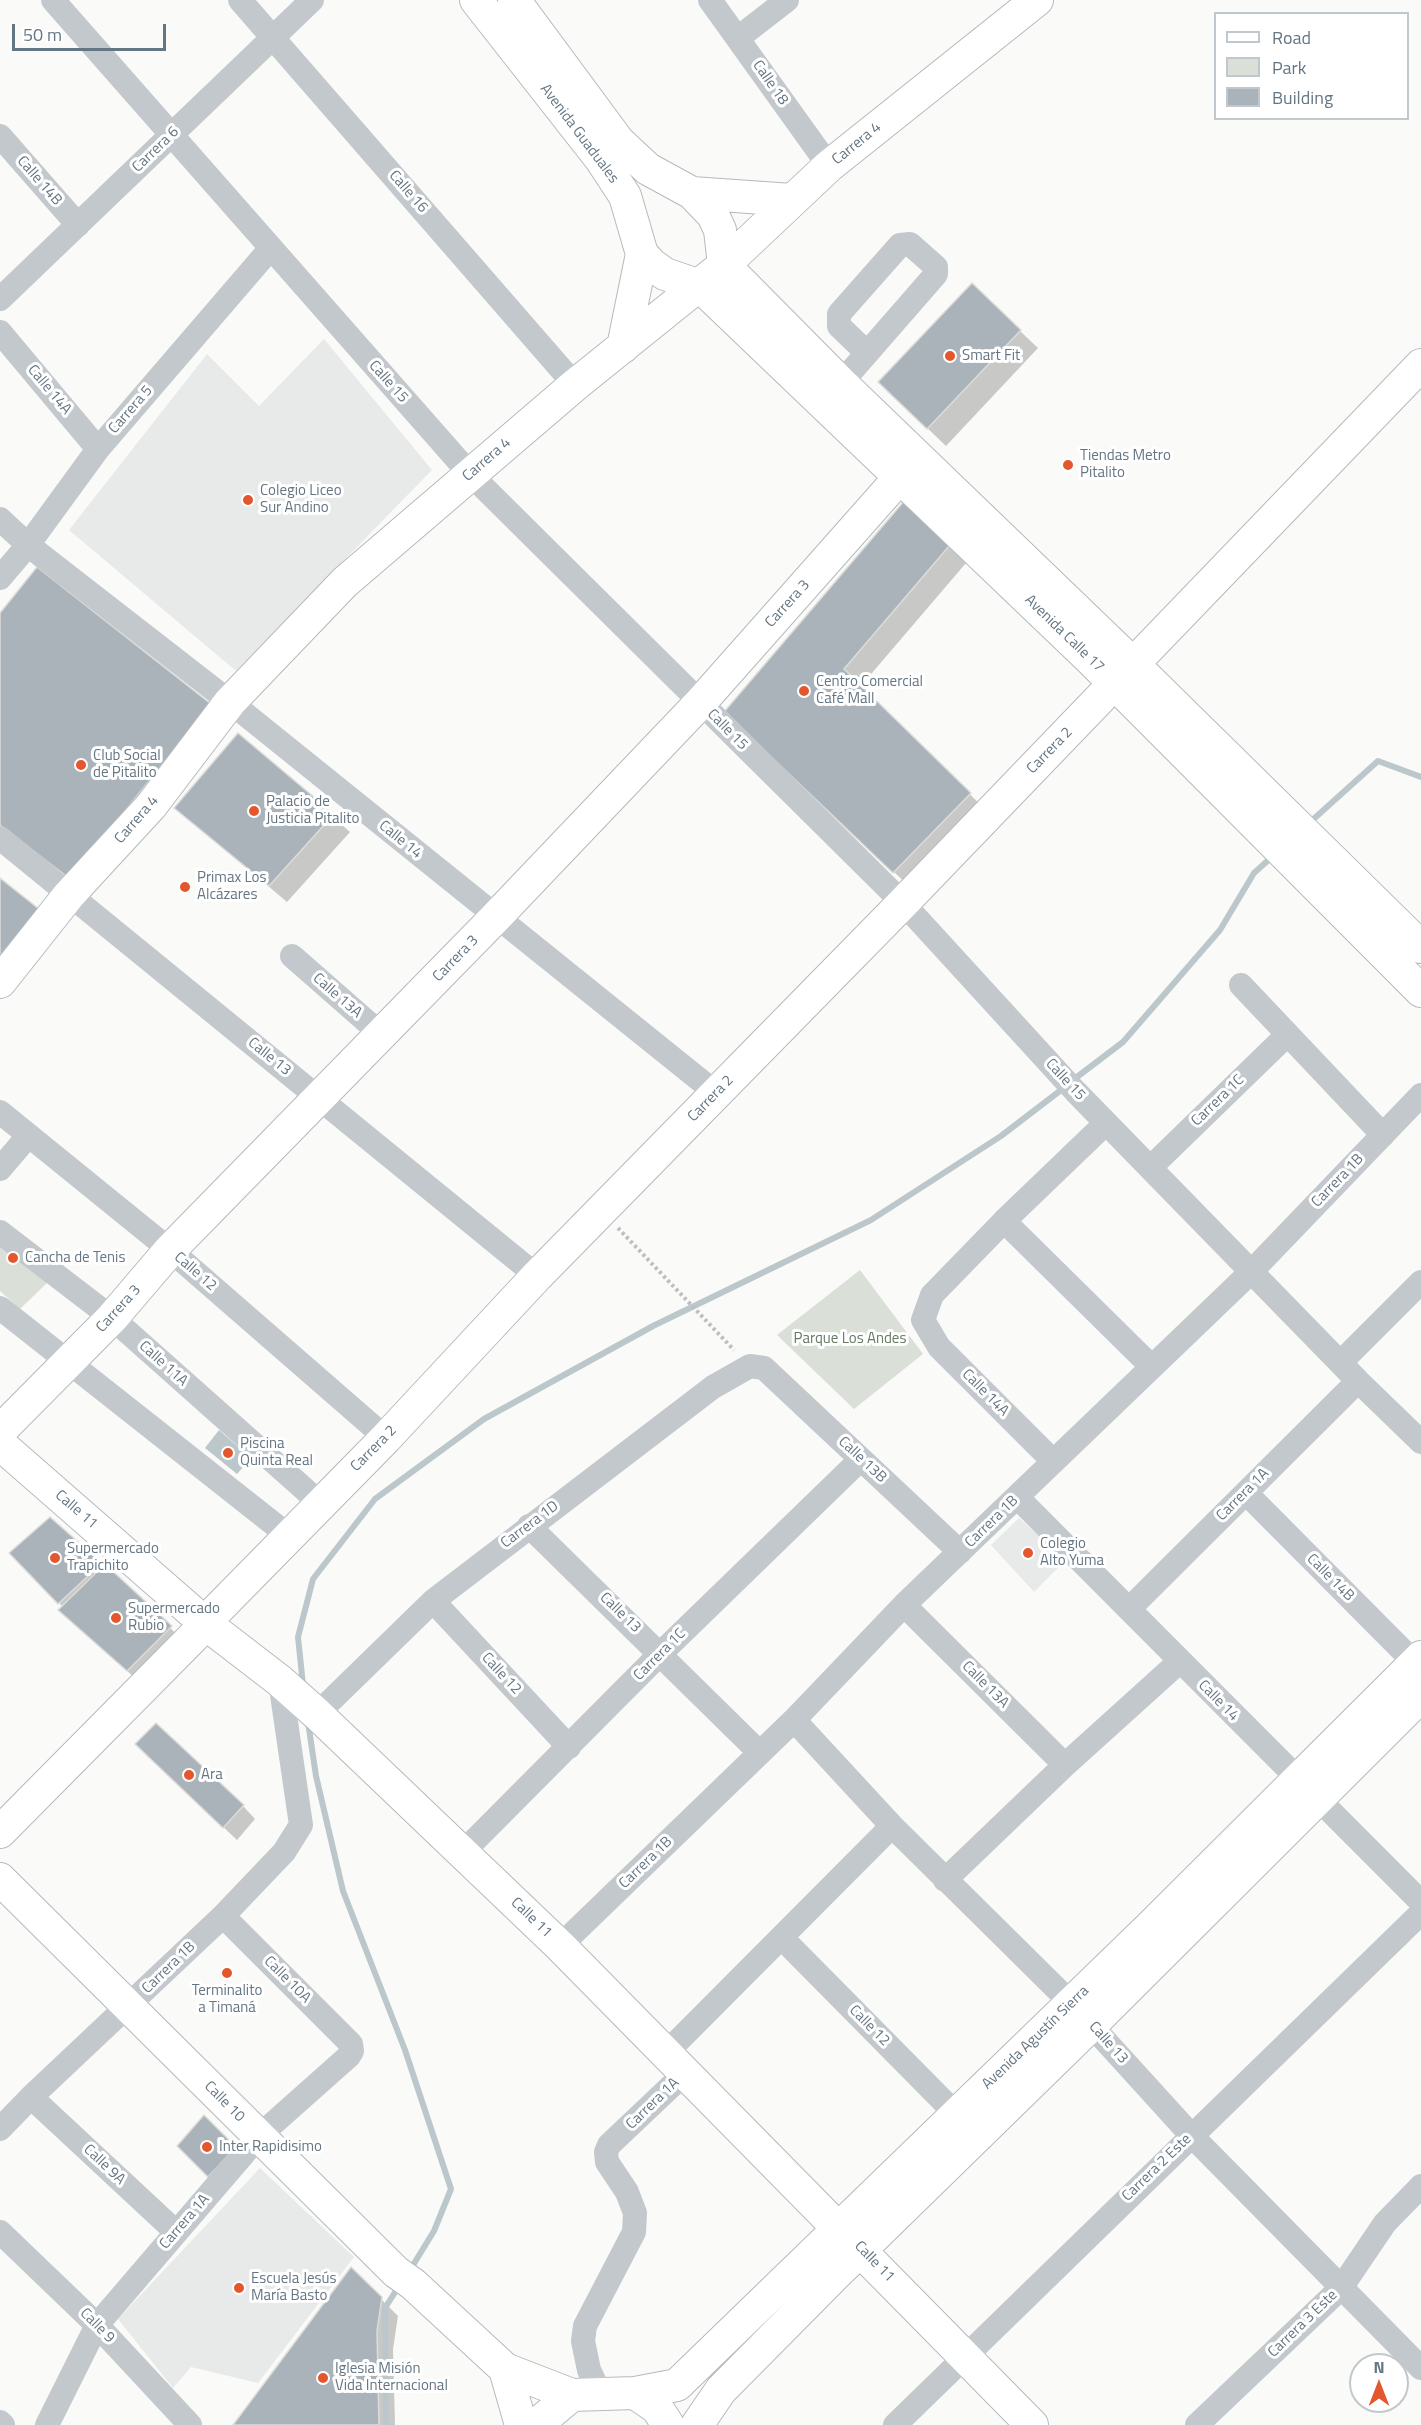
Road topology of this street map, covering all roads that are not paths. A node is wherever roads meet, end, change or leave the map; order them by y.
1 (53, 0) edge
2 (240, 0) edge
3 (312, 0) edge
4 (476, 0) edge
5 (514, 0) edge
6 (710, 0) edge
7 (787, 0) edge
8 (1037, 0) edge
9 (272, 35) junction
10 (738, 38) junction
11 (0, 136) edge
12 (171, 137) junction
13 (829, 166) junction
14 (692, 193) junction
15 (792, 200) junction
16 (78, 225) junction
17 (270, 249) junction
18 (642, 254) junction
19 (724, 266) junction
20 (700, 286) junction
21 (0, 299) edge
22 (0, 332) edge
23 (623, 347) junction
24 (866, 352) dead end
25 (1421, 365) edge
26 (841, 383) junction
27 (574, 385) junction
28 (98, 448) junction
29 (470, 474) junction
30 (901, 476) junction
31 (0, 519) edge
32 (28, 545) junction
33 (0, 578) edge
34 (1124, 674) junction
35 (230, 702) junction
36 (700, 703) junction
37 (0, 838) edge
38 (1291, 840) junction
39 (69, 895) junction
40 (903, 903) junction
41 (496, 918) junction
42 (1421, 946) edge
43 (292, 956) dead end
44 (0, 982) edge
45 (1241, 985) dead end
46 (1421, 991) edge
47 (382, 1035) junction
48 (1287, 1035) junction
49 (716, 1093) junction
50 (1421, 1095) edge
51 (317, 1097) junction
52 (0, 1112) edge
53 (1106, 1123) junction
54 (1383, 1135) junction
55 (28, 1136) junction
56 (1150, 1168) junction
57 (0, 1169) edge
58 (1004, 1221) junction
59 (0, 1232) edge
60 (170, 1250) junction
61 (1251, 1272) junction
62 (537, 1276) junction
63 (1421, 1282) edge
64 (0, 1308) edge
65 (112, 1318) junction
66 (67, 1361) junction
67 (1341, 1362) junction
68 (757, 1367) joint
69 (1152, 1367) junction
70 (1358, 1381) junction
71 (0, 1431) edge
72 (386, 1438) junction
73 (1421, 1442) edge
74 (0, 1444) edge
75 (861, 1459) junction
76 (1053, 1461) junction
77 (1246, 1493) junction
78 (1018, 1498) junction
79 (320, 1503) junction
80 (529, 1526) junction
81 (289, 1536) junction
82 (960, 1552) junction
83 (433, 1601) junction
84 (904, 1605) junction
85 (1129, 1609) junction
86 (206, 1624) junction
87 (661, 1653) junction
88 (1418, 1660) edge
89 (1179, 1662) junction
90 (1421, 1696) edge
91 (298, 1697) junction
92 (794, 1720) junction
93 (569, 1747) junction
94 (760, 1752) junction
95 (1065, 1765) junction
96 (1308, 1789) junction
97 (892, 1827) junction
98 (0, 1832) edge
99 (462, 1853) junction
100 (0, 1879) edge
101 (945, 1880) junction
102 (1418, 1891) edge
103 (1421, 1913) edge
104 (223, 1916) junction
105 (782, 1938) junction
106 (561, 1946) junction
107 (129, 2007) junction
108 (1081, 2014) junction
109 (351, 2044) joint
110 (674, 2064) junction
111 (31, 2097) junction
112 (956, 2114) junction
113 (0, 2130) edge
114 (1191, 2135) junction
115 (259, 2136) junction
116 (1421, 2186) edge
117 (840, 2227) junction
118 (0, 2232) edge
119 (176, 2232) junction
120 (862, 2250) junction
121 (1341, 2288) junction
122 (97, 2325) junction
123 (964, 2356) junction
124 (1421, 2368) edge
125 (505, 2369) junction
126 (635, 2393) junction
127 (586, 2394) junction
128 (0, 2422) edge
129 (3, 2425) edge
130 (47, 2425) edge
131 (190, 2425) edge
132 (521, 2425) edge
133 (536, 2425) edge
134 (668, 2425) edge
135 (697, 2425) edge
136 (895, 2425) edge
137 (1032, 2425) edge
138 (1197, 2425) edge

1 - 12 street, Calle 15
2 - 9 street, Calle 16
3 - 9 street, Carrera 6
4 - 18 main road, Avenida Guaduales
5 - 14 main road, Avenida Guaduales
6 - 10 street, Calle 18
7 - 10 street
8 - 13 main road, Carrera 4
9 - 12 street, Carrera 6
9 - 27 street, Calle 16
10 - 13 street, Calle 18
11 - 16 street, Calle 14B
12 - 16 street, Carrera 6
12 - 17 street, Calle 15
13 - 15 main road, Carrera 4
14 - 15 main road
14 - 19 main road, Avenida Guaduales
15 - 19 main road, Carrera 4
16 - 21 street, Carrera 6
17 - 28 street, Carrera 5
17 - 29 street, Calle 15
18 - 20 main road
18 - 23 main road
19 - 20 main road, Carrera 4
19 - 26 main road, Avenida Calle 17
20 - 23 main road, Carrera 4
20 - 30 main road, Avenida Calle 17
22 - 28 street, Calle 14A
23 - 27 main road, Carrera 4
24 - 26 street
25 - 34 main road, Carrera 2
26 - 34 main road, Avenida Calle 17
27 - 29 main road, Carrera 4
28 - 32 street, Carrera 5
29 - 35 main road, Carrera 4
29 - 36 street, Calle 15
30 - 34 main road, Avenida Calle 17
30 - 36 main road, Carrera 3
31 - 32 street, Calle 14
32 - 33 street, Carrera 5
32 - 35 street, Calle 14
34 - 38 main road, Avenida Calle 17
34 - 40 main road, Carrera 2
35 - 39 main road, Carrera 4
35 - 41 street, Calle 14
36 - 40 street, Calle 15
36 - 41 main road, Carrera 3
37 - 39 street, Calle 13
38 - 42 main road, Avenida Calle 17
38 - 46 main road, Avenida Calle 17
39 - 44 main road, Carrera 4
39 - 51 street, Calle 13
40 - 49 main road, Carrera 2
40 - 53 street, Calle 15
41 - 47 main road, Carrera 3
41 - 49 street, Calle 14
43 - 47 street, Calle 13A
45 - 48 street
47 - 51 main road, Carrera 3
48 - 54 street
48 - 56 street, Carrera 1C
49 - 62 main road, Carrera 2
50 - 54 street, Carrera 1B
51 - 60 main road, Carrera 3
51 - 62 street, Calle 13
52 - 55 street, Calle 12
53 - 56 street, Calle 15
53 - 58 street
54 - 61 street, Carrera 1B
55 - 57 street
55 - 60 street, Calle 12
56 - 61 street, Calle 15
58 - 69 street
58 - 76 street, Calle 14A
59 - 65 street, Calle 11A
60 - 65 main road, Carrera 3
60 - 72 street, Calle 12
61 - 67 street, Calle 15
61 - 69 street, Carrera 1B
62 - 72 main road, Carrera 2
63 - 67 street
64 - 66 street
65 - 66 main road, Carrera 3
65 - 79 street, Calle 11A
66 - 71 main road, Carrera 3
66 - 81 street
67 - 70 street, Calle 15
68 - 75 street, Calle 13B
68 - 80 street, Carrera 1D
69 - 76 street, Carrera 1B
70 - 73 street, Calle 15
70 - 77 street, Carrera 1A
72 - 79 main road, Carrera 2
74 - 86 main road, Calle 11
75 - 82 street, Calle 13B
75 - 87 street, Carrera 1C
76 - 78 street, Carrera 1B
77 - 85 street, Carrera 1A
77 - 88 street, Calle 14B
78 - 82 street, Carrera 1B
78 - 85 street, Calle 14
79 - 81 main road, Carrera 2
80 - 83 street, Carrera 1D
80 - 87 street, Calle 13
81 - 86 main road, Carrera 2
82 - 84 street, Carrera 1B
83 - 91 street, Carrera 1D
83 - 93 street, Calle 12
84 - 92 street, Carrera 1B
84 - 95 street, Calle 13A
85 - 89 street, Calle 14
86 - 91 main road, Calle 11
86 - 98 main road, Carrera 2
87 - 93 street, Carrera 1C
87 - 94 street, Calle 13
88 - 96 main road, Avenida Agustín Sierra
89 - 95 street
89 - 96 street, Calle 14
90 - 96 main road, Avenida Agustín Sierra
91 - 99 main road, Calle 11
91 - 104 street, Carrera 1B
92 - 94 street, Carrera 1B
92 - 97 street, Calle 13
93 - 99 street, Carrera 1C
94 - 106 street, Carrera 1B
95 - 101 street
96 - 102 street, Calle 14
96 - 108 main road, Avenida Agustín Sierra
97 - 101 street, Calle 13
97 - 105 street, Carrera 1A
99 - 106 main road, Calle 11
100 - 107 main road, Calle 10
101 - 108 street, Calle 13
103 - 114 street, Carrera 2 Este
104 - 107 street, Carrera 1B
104 - 109 street, Calle 10A
105 - 110 street, Carrera 1A
105 - 112 street, Calle 12
106 - 110 main road, Calle 11
107 - 111 street, Carrera 1B
107 - 115 main road, Calle 10
108 - 112 main road, Avenida Agustín Sierra
108 - 114 street, Calle 13
108 - 120 main road, Avenida Agustín Sierra
109 - 115 street, Carrera 1A
110 - 117 main road, Calle 11
110 - 127 street, Carrera 1A
111 - 113 street, Carrera 1B
111 - 119 street, Calle 9A
112 - 117 main road, Avenida Agustín Sierra
114 - 121 street, Calle 13
114 - 123 street, Carrera 2 Este
115 - 119 street, Carrera 1A
115 - 125 main road, Calle 10
116 - 121 street, Carrera 3 Este
117 - 120 main road, Calle 11
117 - 126 main road, Avenida Agustín Sierra
118 - 122 street, Calle 9
119 - 122 street, Carrera 1A
120 - 123 main road, Calle 11
120 - 135 main road, Avenida Agustín Sierra
121 - 124 street, Calle 13
121 - 138 street, Carrera 3 Este
122 - 130 street, Carrera 1A
122 - 131 street, Calle 9
123 - 136 street, Carrera 2 Este
123 - 137 main road, Calle 11
125 - 127 main road
125 - 132 main road
126 - 127 main road, Avenida Agustín Sierra
126 - 134 main road
127 - 133 main road
128 - 129 street

